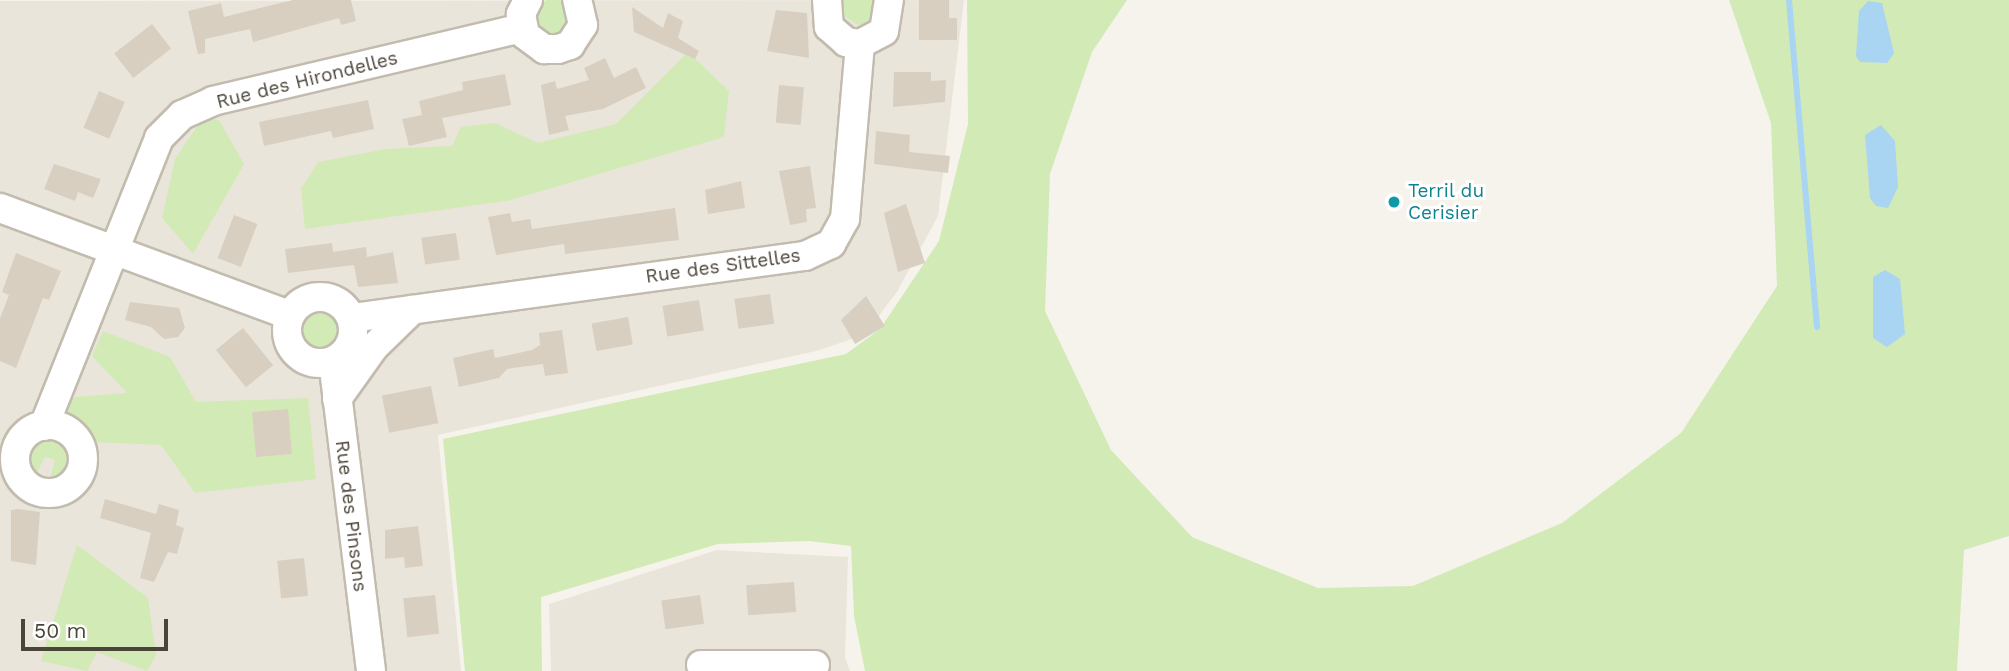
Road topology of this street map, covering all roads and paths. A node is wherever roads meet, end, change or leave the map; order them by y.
1 (528, 0) edge
2 (578, 0) edge
3 (827, 0) edge
4 (889, 0) edge
5 (521, 28) junction
6 (860, 44) junction
7 (0, 208) edge
8 (111, 253) junction
9 (412, 310) junction
10 (290, 316) junction
11 (352, 318) junction
12 (324, 362) junction
13 (337, 399) junction
14 (44, 426) dead end
15 (701, 665) dead end
16 (815, 665) dead end
17 (750, 668) edge
18 (355, 671) edge
19 (370, 671) edge

1 - 5 street
2 - 5 street
3 - 6 street
4 - 6 street
5 - 8 street, Rue des Hirondelles
6 - 9 street, Rue des Sittelles
7 - 8 street
8 - 10 street
8 - 14 street, Rue des Hirondelles
9 - 11 street, Rue des Sittelles
9 - 13 street
10 - 11 street
10 - 12 street
11 - 12 street
12 - 13 street, Rue des Pinsons
12 - 18 street, Rue des Pinsons
13 - 19 street, Rue des Pinsons
15 - 17 street
16 - 17 street

